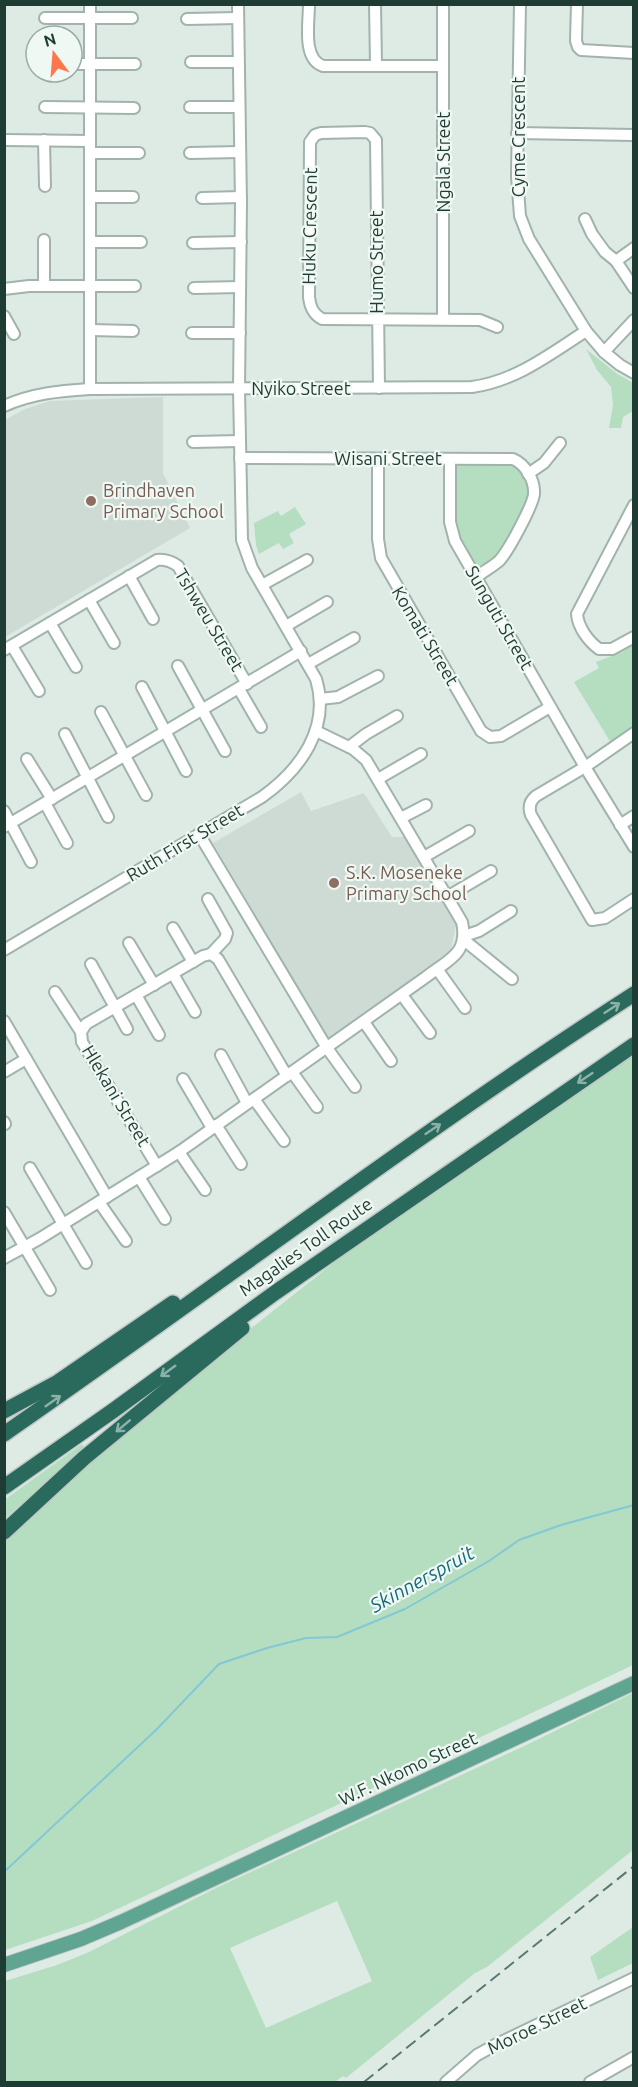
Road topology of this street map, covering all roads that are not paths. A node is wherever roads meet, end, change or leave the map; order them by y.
1 (90, 4) edge
2 (238, 4) edge
3 (309, 4) edge
4 (375, 4) edge
5 (443, 4) edge
6 (520, 4) edge
7 (577, 4) edge
8 (45, 18) dead end
9 (90, 18) junction
10 (132, 18) dead end
11 (238, 18) junction
12 (187, 19) dead end
13 (633, 53) edge
14 (191, 62) dead end
15 (238, 62) junction
16 (84, 64) edge
17 (90, 64) junction
18 (135, 64) dead end
19 (376, 65) junction
20 (443, 66) junction
21 (239, 106) junction
22 (45, 107) dead end
23 (190, 107) dead end
24 (134, 108) dead end
25 (90, 109) junction
26 (517, 134) junction
27 (633, 135) edge
28 (374, 136) joint
29 (4, 140) edge
30 (44, 140) junction
31 (90, 141) junction
32 (240, 152) junction
33 (90, 153) junction
34 (139, 153) dead end
35 (190, 153) dead end
36 (45, 186) dead end
37 (90, 197) junction
38 (133, 197) dead end
39 (241, 197) junction
40 (202, 198) dead end
41 (585, 219) dead end
42 (44, 240) dead end
43 (90, 242) junction
44 (141, 242) dead end
45 (241, 242) junction
46 (193, 243) dead end
47 (633, 248) edge
48 (616, 261) junction
49 (91, 285) junction
50 (44, 286) junction
51 (135, 286) dead end
52 (240, 287) junction
53 (194, 288) dead end
54 (633, 288) edge
55 (4, 289) edge
56 (4, 316) edge
57 (377, 319) junction
58 (443, 319) junction
59 (633, 320) edge
60 (497, 327) dead end
61 (91, 330) junction
62 (586, 331) junction
63 (133, 332) dead end
64 (192, 333) dead end
65 (240, 333) junction
66 (14, 334) dead end
67 (604, 352) junction
68 (633, 373) edge
69 (379, 388) junction
70 (90, 389) junction
71 (239, 389) junction
72 (4, 406) edge
73 (240, 441) junction
74 (193, 442) dead end
75 (560, 443) dead end
76 (240, 458) junction
77 (378, 459) junction
78 (450, 459) junction
79 (528, 474) junction
80 (633, 505) edge
81 (307, 560) dead end
82 (129, 576) junction
83 (476, 577) junction
84 (262, 585) junction
85 (89, 600) junction
86 (327, 602) dead end
87 (153, 619) dead end
88 (50, 623) junction
89 (286, 626) junction
90 (633, 637) edge
91 (354, 638) dead end
92 (114, 643) dead end
93 (8, 648) edge
94 (301, 651) junction
95 (308, 664) junction
96 (178, 666) dead end
97 (76, 667) dead end
98 (378, 676) dead end
99 (243, 686) junction
100 (142, 687) dead end
101 (39, 691) dead end
102 (320, 699) junction
103 (550, 707) junction
104 (202, 710) junction
105 (101, 712) dead end
106 (397, 716) dead end
107 (261, 727) dead end
108 (316, 731) junction
109 (165, 732) junction
110 (633, 733) edge
111 (65, 734) dead end
112 (349, 747) junction
113 (225, 751) dead end
114 (421, 754) dead end
115 (125, 756) junction
116 (27, 759) dead end
117 (585, 767) junction
118 (186, 771) dead end
119 (88, 778) junction
120 (378, 779) junction
121 (146, 795) dead end
122 (48, 801) junction
123 (426, 805) dead end
124 (4, 811) edge
125 (633, 816) edge
126 (108, 817) dead end
127 (400, 818) junction
128 (8, 825) edge
129 (620, 825) junction
130 (469, 831) dead end
131 (200, 834) junction
132 (68, 843) dead end
133 (633, 847) edge
134 (424, 856) junction
135 (32, 862) dead end
136 (491, 871) dead end
137 (447, 897) junction
138 (208, 899) dead end
139 (633, 899) edge
140 (511, 911) dead end
141 (173, 928) dead end
142 (464, 938) junction
143 (129, 942) dead end
144 (4, 950) edge
145 (211, 954) junction
146 (193, 962) junction
147 (91, 964) dead end
148 (437, 969) junction
149 (173, 974) junction
150 (512, 979) dead end
151 (154, 985) junction
152 (55, 992) dead end
153 (633, 994) edge
154 (136, 995) junction
155 (402, 995) junction
156 (115, 1007) junction
157 (465, 1008) dead end
158 (195, 1012) dead end
159 (4, 1021) edge
160 (364, 1022) junction
161 (127, 1029) dead end
162 (81, 1032) junction
163 (430, 1033) dead end
164 (159, 1035) dead end
165 (633, 1045) edge
166 (327, 1048) junction
167 (221, 1055) dead end
168 (26, 1059) junction
169 (391, 1061) dead end
170 (4, 1072) edge
171 (289, 1074) junction
172 (183, 1079) dead end
173 (355, 1087) dead end
174 (250, 1101) junction
175 (317, 1107) dead end
176 (214, 1127) junction
177 (284, 1141) dead end
178 (402, 1150) junction
179 (179, 1152) junction
180 (241, 1164) dead end
181 (157, 1166) junction
182 (30, 1168) dead end
183 (139, 1177) junction
184 (205, 1190) dead end
185 (415, 1194) junction
186 (103, 1199) junction
187 (4, 1212) edge
188 (165, 1219) dead end
189 (63, 1224) junction
190 (126, 1242) dead end
191 (25, 1248) junction
192 (4, 1258) edge
193 (86, 1263) dead end
194 (50, 1290) dead end
195 (4, 1411) edge
196 (4, 1434) edge
197 (4, 1487) edge
198 (4, 1532) edge
199 (633, 1683) edge
200 (197, 1888) junction
201 (81, 1939) junction
202 (4, 1960) edge
203 (4, 1965) edge
204 (4, 1975) edge
205 (633, 1978) edge
206 (633, 2056) edge
207 (446, 2082) edge
208 (590, 2082) edge

1 - 9 street
2 - 11 street, Ruth First Street
3 - 19 street
4 - 19 street
5 - 20 street, Ngala Street
6 - 26 street, Cyme Crescent
7 - 13 street
8 - 9 street
9 - 10 street
9 - 17 street
11 - 12 street
11 - 15 street, Ruth First Street
14 - 15 street
15 - 21 street, Ruth First Street
16 - 17 street
17 - 18 street
17 - 25 street
19 - 20 street
20 - 58 street, Ngala Street
21 - 23 street
21 - 32 street, Ruth First Street
22 - 25 street
24 - 25 street
25 - 31 street
26 - 27 street
26 - 62 street, Cyme Crescent
28 - 57 street, Humo Street
28 - 57 street, Huku Crescent
29 - 30 street
30 - 31 street
30 - 36 street
31 - 33 street
32 - 35 street
32 - 39 street, Ruth First Street
33 - 34 street
33 - 37 street
37 - 38 street
37 - 43 street
39 - 40 street
39 - 45 street, Ruth First Street
41 - 48 street
42 - 50 street
43 - 44 street
43 - 49 street
45 - 46 street
45 - 52 street, Ruth First Street
47 - 48 street
48 - 54 street
49 - 50 street
49 - 51 street
49 - 61 street
50 - 55 street
52 - 53 street
52 - 65 street, Ruth First Street
56 - 66 street
57 - 58 street
57 - 69 street, Humo Street
58 - 60 street
59 - 67 street
61 - 63 street
61 - 70 street
62 - 67 street, Cyme Crescent
62 - 69 street, Nyiko Street
64 - 65 street
65 - 71 street, Ruth First Street
67 - 68 street, Cyme Crescent
69 - 71 street, Nyiko Street
70 - 71 street, Nyiko Street
70 - 72 street, Nyiko Street
71 - 73 street, Ruth First Street
73 - 74 street
73 - 76 street, Ruth First Street
75 - 79 street
76 - 77 street, Wisani Street
76 - 84 street, Ruth First Street
77 - 78 street, Wisani Street
77 - 103 street, Komati Street
78 - 79 street, Wisani Street
78 - 83 street, Sunguti Street
79 - 83 street
80 - 90 street
81 - 84 street
82 - 85 street
82 - 87 street
82 - 99 street, Tshweu Street
83 - 103 street, Sunguti Street
84 - 89 street, Ruth First Street
85 - 88 street
85 - 92 street
86 - 89 street
88 - 93 street
88 - 97 street
89 - 94 street, Ruth First Street
91 - 95 street
93 - 101 street
94 - 95 street, Ruth First Street
94 - 99 street
95 - 102 street, Ruth First Street
96 - 104 street
98 - 102 street
99 - 104 street
99 - 107 street, Tshweu Street
100 - 109 street
102 - 108 street, Ruth First Street
103 - 117 street, Sunguti Street
104 - 109 street
104 - 113 street
105 - 115 street
106 - 112 street
108 - 112 street
108 - 131 street, Ruth First Street
109 - 115 street
109 - 118 street
110 - 117 street
111 - 119 street
112 - 120 street
114 - 120 street
115 - 119 street
115 - 121 street
116 - 122 street
117 - 129 street, Sunguti Street
117 - 139 street
119 - 122 street
119 - 126 street
120 - 127 street
122 - 128 street
122 - 132 street
123 - 127 street
124 - 128 street
125 - 129 street
127 - 134 street
128 - 135 street
129 - 133 street, Sunguti Street
130 - 134 street
131 - 144 street, Ruth First Street
131 - 166 street
134 - 137 street
136 - 137 street
137 - 142 street
138 - 145 street
140 - 142 street
141 - 146 street
142 - 148 street
142 - 150 street
143 - 151 street
145 - 146 street, Hlekani Street
145 - 171 street
146 - 149 street, Hlekani Street
147 - 156 street
148 - 155 street
148 - 157 street
149 - 151 street, Hlekani Street
149 - 158 street
151 - 154 street, Hlekani Street
152 - 162 street
178 -> 153 highway, Magalies Toll Route
154 - 156 street, Hlekani Street
154 - 164 street
155 - 160 street
155 - 163 street
156 - 161 street
156 - 162 street, Hlekani Street
159 - 168 street
160 - 166 street
160 - 169 street
162 - 181 street, Hlekani Street
165 -> 185 highway, Magalies Toll Route
166 - 171 street
166 - 173 street
167 - 174 street
168 - 170 street
168 - 186 street
171 - 174 street
171 - 175 street
172 - 176 street
174 - 176 street
174 - 177 street
176 - 179 street
176 - 180 street
178 - 195 highway
196 -> 178 highway, Magalies Toll Route
179 - 181 street
179 - 184 street
181 - 183 street
182 - 189 street
183 - 186 street
183 - 188 street
185 -> 197 highway, Magalies Toll Route
185 -> 198 highway
186 - 189 street
186 - 190 street
187 - 191 street
189 - 191 street
189 - 193 street
191 - 192 street
191 - 194 street
199 - 200 main road, W.F. Nkomo Street
200 - 201 main road, W.F. Nkomo Street
200 - 204 main road, W.F. Nkomo Street
201 - 202 main road
201 - 203 main road, W.F. Nkomo Street
205 - 207 street, Moroe Street
206 - 208 street

